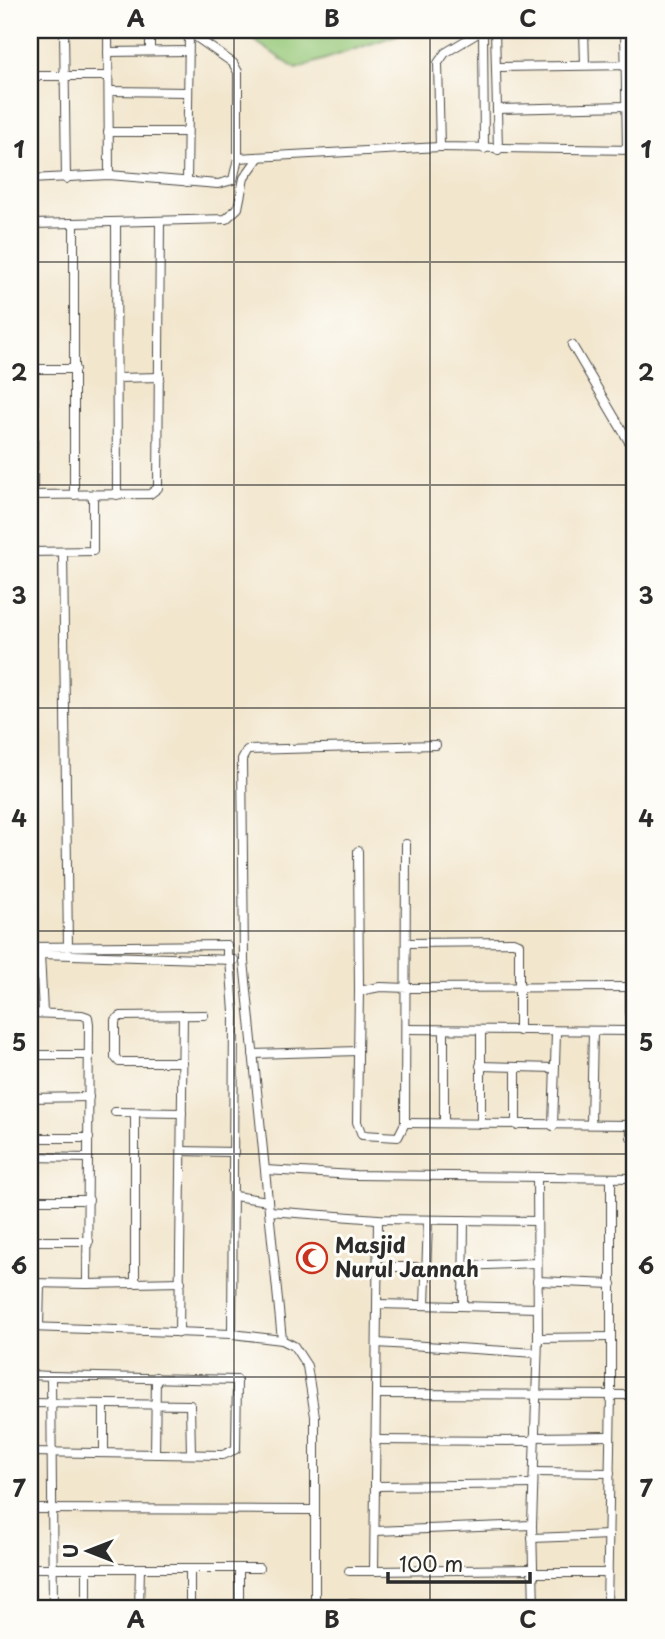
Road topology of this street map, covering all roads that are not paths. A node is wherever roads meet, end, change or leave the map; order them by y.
1 (64, 30) edge
2 (108, 30) edge
3 (150, 30) edge
4 (483, 30) edge
5 (495, 30) edge
6 (584, 30) edge
7 (625, 30) edge
8 (187, 31) edge
9 (150, 51) junction
10 (187, 51) junction
11 (108, 52) junction
12 (584, 65) junction
13 (631, 65) edge
14 (497, 66) junction
15 (65, 75) junction
16 (30, 76) edge
17 (108, 76) junction
18 (109, 91) junction
19 (187, 92) junction
20 (627, 106) junction
21 (497, 109) junction
22 (108, 132) junction
23 (186, 132) junction
24 (440, 147) junction
25 (484, 149) junction
26 (498, 150) junction
27 (631, 150) edge
28 (259, 157) junction
29 (238, 158) junction
30 (235, 172) junction
31 (109, 175) junction
32 (65, 178) junction
33 (244, 178) junction
34 (30, 179) edge
35 (187, 182) junction
36 (160, 221) junction
37 (116, 223) junction
38 (74, 224) junction
39 (572, 345) dead end
40 (33, 369) junction
41 (75, 369) junction
42 (160, 377) junction
43 (117, 378) junction
44 (635, 452) edge
45 (31, 495) edge
46 (74, 495) junction
47 (93, 495) junction
48 (117, 495) junction
49 (30, 552) edge
50 (63, 552) junction
51 (436, 745) dead end
52 (406, 844) dead end
53 (358, 851) dead end
54 (407, 943) junction
55 (30, 947) edge
56 (68, 947) junction
57 (229, 959) junction
58 (244, 961) junction
59 (633, 987) edge
60 (408, 988) junction
61 (519, 988) junction
62 (359, 991) junction
63 (30, 1013) edge
64 (43, 1013) junction
65 (183, 1015) junction
66 (204, 1015) dead end
67 (407, 1029) junction
68 (444, 1031) junction
69 (481, 1031) junction
70 (519, 1031) junction
71 (593, 1031) junction
72 (631, 1031) junction
73 (556, 1033) junction
74 (358, 1051) junction
75 (253, 1054) junction
76 (30, 1055) edge
77 (89, 1055) junction
78 (183, 1062) junction
79 (480, 1066) junction
80 (516, 1068) junction
81 (554, 1068) junction
82 (89, 1097) junction
83 (30, 1098) edge
84 (115, 1112) dead end
85 (135, 1113) junction
86 (182, 1113) junction
87 (444, 1122) junction
88 (405, 1123) junction
89 (481, 1124) junction
90 (591, 1124) junction
91 (516, 1125) junction
92 (631, 1125) junction
93 (553, 1126) junction
94 (631, 1137) dead end
95 (30, 1138) edge
96 (89, 1138) junction
97 (182, 1151) junction
98 (234, 1152) junction
99 (30, 1157) edge
100 (88, 1158) junction
101 (265, 1170) junction
102 (537, 1178) junction
103 (611, 1178) junction
104 (635, 1178) edge
105 (234, 1196) junction
106 (30, 1200) edge
107 (89, 1200) junction
108 (268, 1201) junction
109 (269, 1211) junction
110 (378, 1219) junction
111 (428, 1220) junction
112 (464, 1220) junction
113 (536, 1221) junction
114 (30, 1241) edge
115 (89, 1241) junction
116 (536, 1263) junction
117 (463, 1266) junction
118 (377, 1267) junction
119 (426, 1267) junction
120 (537, 1281) junction
121 (135, 1282) junction
122 (181, 1282) junction
123 (30, 1283) edge
124 (40, 1283) junction
125 (87, 1284) junction
126 (612, 1284) junction
127 (379, 1304) junction
128 (425, 1305) junction
129 (463, 1306) junction
130 (537, 1308) junction
131 (35, 1327) edge
132 (179, 1333) junction
133 (232, 1334) junction
134 (611, 1337) junction
135 (538, 1338) junction
136 (282, 1340) junction
137 (377, 1343) junction
138 (537, 1353) junction
139 (30, 1375) edge
140 (51, 1376) junction
141 (156, 1377) junction
142 (376, 1394) junction
143 (611, 1394) junction
144 (537, 1395) junction
145 (635, 1395) edge
146 (30, 1403) edge
147 (51, 1403) junction
148 (104, 1404) junction
149 (156, 1405) junction
150 (609, 1436) junction
151 (534, 1439) junction
152 (375, 1440) junction
153 (30, 1452) edge
154 (52, 1452) junction
155 (104, 1453) junction
156 (155, 1454) junction
157 (191, 1454) junction
158 (534, 1472) junction
159 (610, 1473) junction
160 (533, 1485) junction
161 (375, 1486) junction
162 (30, 1509) edge
163 (54, 1509) junction
164 (314, 1510) junction
165 (532, 1525) junction
166 (375, 1531) junction
167 (609, 1535) junction
168 (532, 1538) junction
169 (30, 1568) edge
170 (53, 1568) junction
171 (87, 1568) junction
172 (140, 1568) junction
173 (190, 1568) junction
174 (239, 1568) junction
175 (259, 1568) dead end
176 (349, 1571) dead end
177 (374, 1571) junction
178 (532, 1571) junction
179 (608, 1573) junction
180 (351, 1603) dead end
181 (53, 1609) edge
182 (87, 1609) edge
183 (139, 1609) edge
184 (190, 1609) edge
185 (239, 1609) edge
186 (315, 1609) edge
187 (455, 1609) edge
188 (534, 1609) edge
189 (607, 1609) edge

1 - 15 street
2 - 11 street
3 - 9 street
4 - 24 street
4 - 25 street
5 - 14 street
6 - 12 street
7 - 13 street
8 - 10 street
8 - 29 street
9 - 10 street
9 - 11 street
10 - 19 street
11 - 17 street
12 - 13 street
12 - 14 street
13 - 20 street
14 - 21 street
15 - 16 street
15 - 17 street
15 - 32 street
17 - 18 street
18 - 19 street
18 - 22 street
19 - 23 street
20 - 21 street
20 - 27 street
21 - 26 street
22 - 23 street
22 - 31 street
23 - 35 street
24 - 25 street
24 - 28 street
25 - 26 street
26 - 27 street
28 - 29 street
28 - 33 street
29 - 30 street
30 - 33 street
30 - 35 street
31 - 32 street
31 - 35 street
32 - 34 street
33 - 36 street
36 - 37 street
36 - 42 street
37 - 38 street
37 - 43 street
38 - 40 street
38 - 41 street
39 - 44 street
40 - 41 street
40 - 45 street
41 - 46 street
42 - 43 street
42 - 48 street
43 - 48 street
45 - 46 street
46 - 47 street
47 - 48 street
47 - 50 street
49 - 50 street
50 - 56 street
51 - 58 street
52 - 54 street
53 - 62 street
54 - 60 street
54 - 61 street
55 - 56 street
56 - 57 street
57 - 58 street
57 - 64 street
57 - 98 street
58 - 75 street
59 - 61 street
59 - 72 street
60 - 61 street
60 - 62 street
60 - 67 street
61 - 70 street
62 - 74 street
63 - 64 street
64 - 77 street
65 - 66 street
65 - 78 street
65 - 78 street
67 - 68 street
67 - 88 street
68 - 69 street
68 - 87 street
69 - 70 street
69 - 79 street
70 - 73 street
71 - 72 street
71 - 73 street
71 - 90 street
72 - 92 street
73 - 81 street
74 - 75 street
74 - 88 street
75 - 101 street
76 - 77 street
77 - 82 street
78 - 86 street
79 - 80 street
79 - 89 street
80 - 81 street
80 - 91 street
81 - 93 street
82 - 83 street
82 - 96 street
84 - 85 street
85 - 86 street
85 - 121 street
86 - 97 street
87 - 88 street
87 - 89 street
89 - 91 street
90 - 92 street
90 - 93 street
91 - 93 street
92 - 94 street
95 - 96 street
96 - 100 street
97 - 98 street
97 - 122 street
98 - 105 street
99 - 100 street
100 - 107 street
101 - 102 street
101 - 108 street
102 - 103 street
102 - 113 street
103 - 104 street
103 - 126 street
105 - 108 street
105 - 133 street
106 - 107 street
107 - 115 street
108 - 109 street
109 - 110 street
109 - 136 street
110 - 111 street
110 - 118 street
111 - 112 street
111 - 119 street
112 - 113 street
112 - 117 street
113 - 116 street
114 - 115 street
115 - 125 street
116 - 117 street
116 - 120 street
117 - 129 street
118 - 119 street
118 - 127 street
119 - 128 street
120 - 126 street
120 - 130 street
121 - 122 street
121 - 125 street
122 - 132 street
123 - 124 street
124 - 125 street
124 - 131 street
126 - 134 street
127 - 128 street
127 - 137 street
128 - 129 street
129 - 130 street
130 - 135 street
131 - 132 street
132 - 133 street
133 - 136 street
134 - 135 street
134 - 143 street
135 - 138 street
136 - 164 street
137 - 138 street
137 - 142 street
138 - 144 street
139 - 140 street
140 - 141 street
140 - 147 street
141 - 149 street
141 - 157 street
142 - 144 street
142 - 152 street
143 - 144 street
143 - 145 street
143 - 150 street
144 - 151 street
146 - 147 street
147 - 148 street
147 - 154 street
148 - 149 street
148 - 155 street
149 - 156 street
149 - 157 street
150 - 151 street
150 - 159 street
151 - 152 street
151 - 158 street
152 - 161 street
153 - 154 street
154 - 155 street
154 - 163 street
155 - 156 street
156 - 157 street
158 - 159 street
158 - 160 street
159 - 167 street
160 - 161 street
160 - 165 street
161 - 166 street
162 - 163 street
163 - 164 street
163 - 170 street
164 - 186 street
165 - 166 street
165 - 168 street
166 - 177 street
167 - 168 street
167 - 179 street
168 - 178 street
169 - 170 street
170 - 171 street
170 - 181 street
171 - 172 street
171 - 182 street
172 - 173 street
172 - 183 street
173 - 174 street
173 - 184 street
174 - 175 street
174 - 185 street
176 - 177 street
177 - 178 street
178 - 179 street
178 - 188 street
179 - 189 street
180 - 187 street

